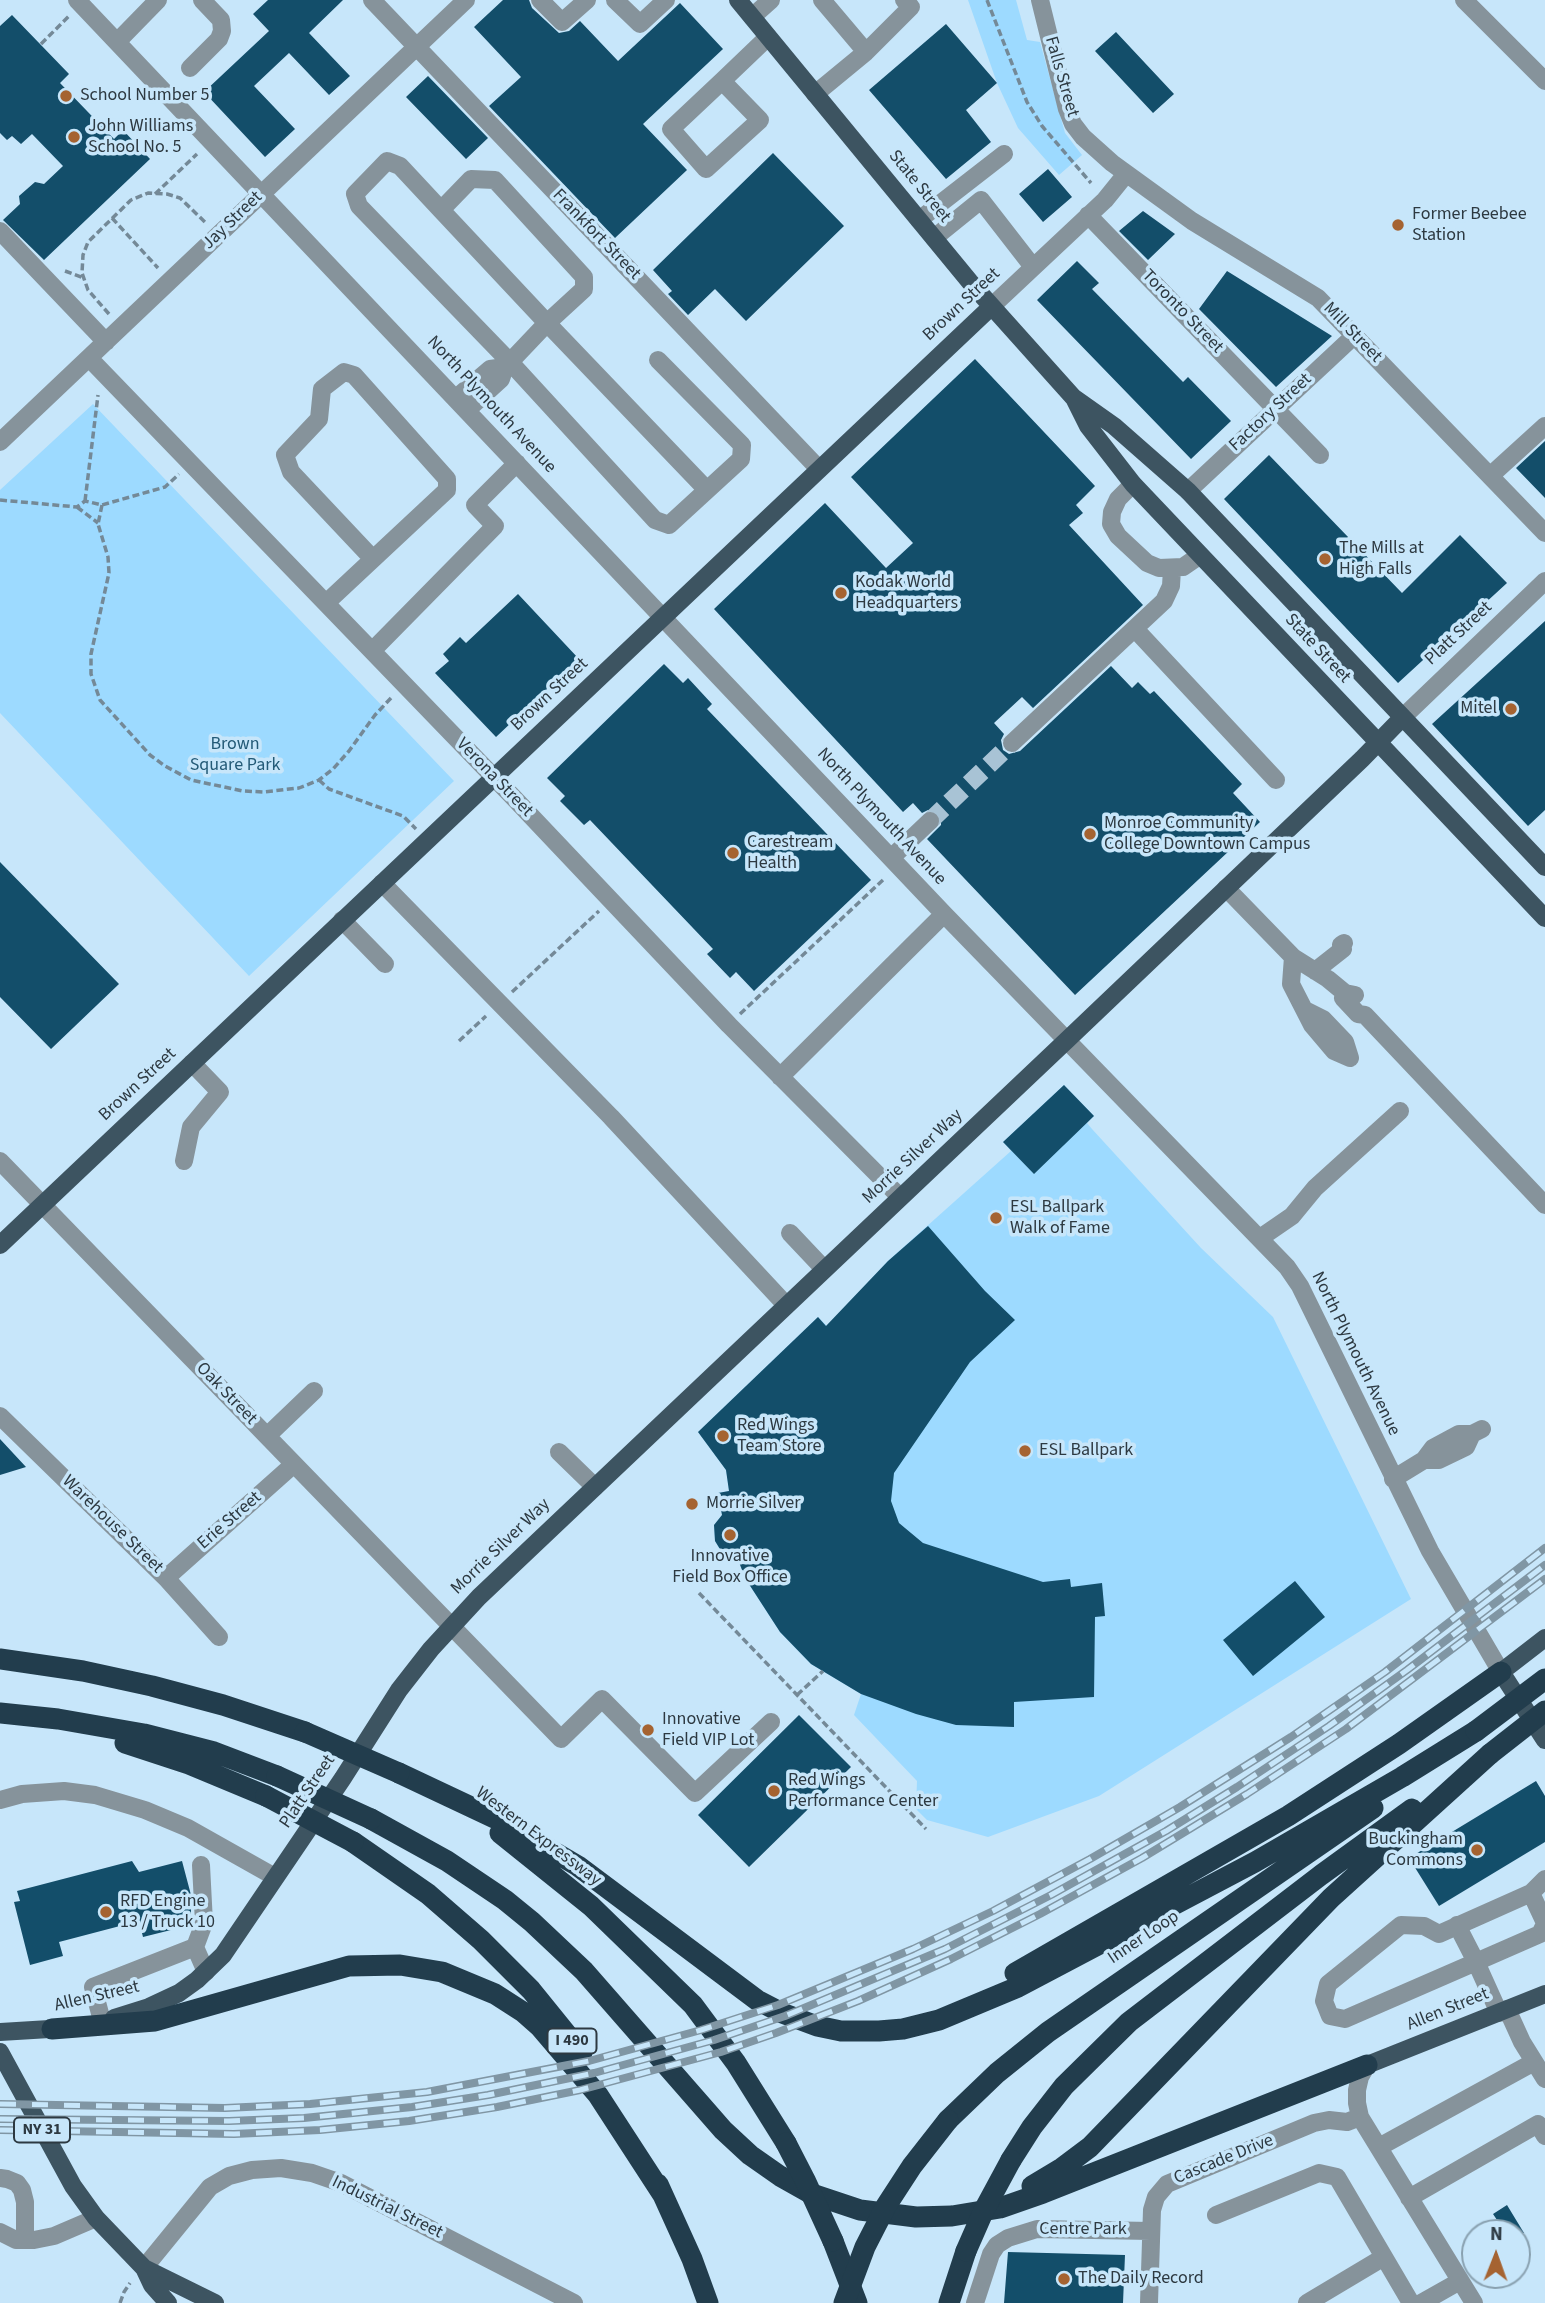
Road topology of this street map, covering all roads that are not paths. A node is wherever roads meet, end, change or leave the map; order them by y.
1 (158, 0) edge
2 (202, 0) edge
3 (372, 0) edge
4 (466, 0) edge
5 (540, 0) edge
6 (587, 0) edge
7 (615, 0) edge
8 (666, 0) edge
9 (738, 0) edge
10 (771, 0) edge
11 (822, 0) edge
12 (904, 0) edge
13 (1040, 0) edge
14 (1464, 0) edge
15 (79, 2) edge
16 (752, 17) junction
17 (768, 37) junction
18 (117, 42) junction
19 (417, 47) junction
20 (866, 52) junction
21 (190, 68) dead end
22 (722, 81) junction
23 (1545, 81) edge
24 (815, 94) junction
25 (1004, 155) dead end
26 (1126, 174) junction
27 (262, 193) junction
28 (441, 209) junction
29 (1088, 215) junction
30 (919, 220) junction
31 (0, 231) edge
32 (934, 238) junction
33 (1033, 267) junction
34 (991, 307) junction
35 (547, 323) junction
36 (1355, 335) junction
37 (106, 342) junction
38 (89, 358) junction
39 (658, 360) dead end
40 (507, 364) junction
41 (1073, 397) junction
42 (461, 404) junction
43 (1275, 410) junction
44 (1545, 426) edge
45 (0, 442) edge
46 (1320, 455) dead end
47 (517, 463) junction
48 (819, 469) junction
49 (1490, 476) junction
50 (1133, 484) junction
51 (708, 489) junction
52 (1188, 491) junction
53 (1545, 533) edge
54 (1199, 556) junction
55 (372, 558) junction
56 (1172, 569) junction
57 (1545, 581) edge
58 (326, 603) junction
59 (663, 617) junction
60 (1135, 629) junction
61 (372, 650) junction
62 (1402, 718) junction
63 (1012, 743) tunnel mouth
64 (1377, 743) junction
65 (494, 777) junction
66 (1276, 780) dead end
67 (930, 821) tunnel mouth
68 (894, 862) junction
69 (1545, 867) edge
70 (382, 883) junction
71 (1226, 888) junction
72 (944, 914) junction
73 (1545, 918) edge
74 (342, 920) junction
75 (1342, 944) dead end
76 (1293, 957) junction
77 (385, 964) dead end
78 (1320, 966) junction
79 (1307, 1011) dead end
80 (1067, 1040) junction
81 (192, 1063) junction
82 (780, 1076) junction
83 (1400, 1111) dead end
84 (0, 1161) edge
85 (184, 1161) dead end
86 (901, 1197) junction
87 (42, 1205) junction
88 (1545, 1205) edge
89 (790, 1233) dead end
90 (1260, 1238) junction
91 (0, 1245) edge
92 (824, 1269) junction
93 (786, 1305) junction
94 (314, 1391) dead end
95 (0, 1416) edge
96 (1477, 1431) dead end
97 (267, 1436) junction
98 (559, 1452) dead end
99 (294, 1464) junction
100 (1393, 1479) junction
101 (595, 1487) junction
102 (166, 1578) junction
103 (452, 1626) junction
104 (219, 1637) dead end
105 (1545, 1638) edge
106 (0, 1659) edge
107 (1501, 1672) junction
108 (1545, 1679) edge
109 (1545, 1711) edge
110 (0, 1715) edge
111 (771, 1722) dead end
112 (1476, 1731) junction
113 (1545, 1741) edge
114 (1490, 1754) junction
115 (399, 1773) junction
116 (0, 1800) edge
117 (201, 1865) dead end
118 (275, 1877) junction
119 (1545, 1879) edge
120 (1531, 1893) junction
121 (1545, 1924) edge
122 (1457, 1925) junction
123 (195, 1947) junction
124 (1476, 1962) junction
125 (202, 1976) junction
126 (1545, 1994) edge
127 (1503, 2011) junction
128 (102, 2021) junction
129 (52, 2029) junction
130 (903, 2029) junction
131 (0, 2032) edge
132 (0, 2052) edge
133 (1534, 2062) junction
134 (1367, 2065) junction
135 (1545, 2079) edge
136 (1360, 2117) junction
137 (1545, 2136) edge
138 (1379, 2147) junction
139 (0, 2178) edge
140 (663, 2194) junction
141 (1409, 2197) junction
142 (1216, 2215) dead end
143 (934, 2216) junction
144 (96, 2218) junction
145 (1151, 2231) junction
146 (0, 2232) edge
147 (25, 2240) junction
148 (1384, 2257) junction
149 (145, 2268) junction
150 (1460, 2281) junction
151 (168, 2303) edge
152 (215, 2303) edge
153 (574, 2303) edge
154 (708, 2303) edge
155 (844, 2303) edge
156 (857, 2303) edge
157 (949, 2303) edge
158 (975, 2303) edge
159 (1149, 2303) edge
160 (1307, 2303) edge
161 (1411, 2303) edge
162 (1421, 2303) edge
163 (1474, 2303) edge

1 - 18 street
2 - 21 street
3 - 19 street, Frankfort Street
4 - 19 street, Jay Street
5 - 6 street
7 - 8 street
9 - 16 main road, State Street
10 - 16 street
11 - 20 street
12 - 20 street
13 - 26 street, Falls Street
14 - 23 street
15 - 18 street, North Plymouth Avenue
16 - 17 main road, State Street
17 - 22 street
17 - 24 main road, State Street
18 - 27 street, North Plymouth Avenue
19 - 27 street, Jay Street
19 - 48 street, Frankfort Street
20 - 24 street
22 - 22 street
24 - 30 main road, State Street
25 - 30 street
26 - 29 street, Brown Street
26 - 36 street, Mill Street
27 - 37 street, Jay Street
27 - 42 street, North Plymouth Avenue
28 - 35 street
28 - 35 street
28 - 40 street
29 - 33 street, Brown Street
29 - 43 street, Toronto Street
30 - 32 main road, State Street
31 - 37 street
32 - 33 street
32 - 34 main road, State Street
33 - 34 street, Brown Street
34 - 41 main road, State Street
34 - 48 main road, Brown Street
35 - 40 street
35 - 51 street
36 - 43 street, Factory Street
36 - 49 street, Mill Street
37 - 38 street, Jay Street
38 - 45 street, Jay Street
38 - 58 street, Verona Street
39 - 51 street
40 - 42 street
40 - 51 street
41 - 50 main road, State Street
41 - 52 main road, State Street
42 - 47 street, North Plymouth Avenue
43 - 46 street, Toronto Street
43 - 52 street, Factory Street
44 - 49 street
47 - 59 street, North Plymouth Avenue
47 - 61 street
48 - 59 main road, Brown Street
49 - 53 street, Mill Street
50 - 54 main road, State Street
50 - 56 street
52 - 62 main road, State Street
54 - 56 street
54 - 64 main road, State Street
55 - 55 street
55 - 58 street
56 - 60 street
57 - 62 street, Platt Street
58 - 61 street, Verona Street
59 - 65 main road, Brown Street
59 - 68 street, North Plymouth Avenue
60 - 63 street
60 - 66 street
61 - 65 street, Verona Street
62 - 64 main road, Morrie Silver Way
62 - 69 main road, State Street
64 - 71 main road, Morrie Silver Way
64 - 73 main road, State Street
65 - 70 main road, Brown Street
65 - 82 street, Verona Street
67 - 68 street
68 - 72 street, North Plymouth Avenue
70 - 74 main road, Brown Street
70 - 93 street
71 - 76 street
71 - 80 main road, Morrie Silver Way
72 - 80 street, North Plymouth Avenue
72 - 82 street
74 - 77 street
74 - 81 main road, Brown Street
75 - 78 street
76 - 78 street
76 - 79 street
78 - 88 street
80 - 86 main road, Morrie Silver Way
80 - 90 street, North Plymouth Avenue
81 - 85 street
81 - 87 main road, Brown Street
82 - 86 street, Verona Street
83 - 90 street
84 - 87 street, Oak Street
86 - 92 main road, Morrie Silver Way
87 - 91 main road, Brown Street
87 - 97 street, Oak Street
89 - 92 street
90 - 100 street, North Plymouth Avenue
92 - 93 main road, Morrie Silver Way
93 - 101 main road, Morrie Silver Way
94 - 97 street
95 - 102 street, Warehouse Street
96 - 100 street
97 - 99 street, Oak Street
98 - 101 street
99 - 102 street, Erie Street
99 - 103 street, Oak Street
100 - 107 street, North Plymouth Avenue
101 - 103 main road, Morrie Silver Way
102 - 104 street, Warehouse Street
103 - 111 street, Oak Street
103 - 118 main road, Platt Street
105 - 107 main road
106 - 115 highway, Western Expressway, bridge
107 - 113 main road, North Plymouth Avenue
107 - 130 highway
108 - 112 highway, Inner Loop, bridge
109 - 114 highway, bridge
110 - 140 highway, I 490, bridge
110 - 143 highway, bridge
112 - 130 highway
112 - 155 highway, Inner Loop, bridge
114 - 143 highway
114 - 157 highway, bridge
115 - 130 highway
115 - 156 highway, Western Expressway, bridge
116 - 118 street
117 - 123 street
118 - 125 main road, Platt Street
119 - 120 street
120 - 121 street
120 - 122 street
121 - 124 street
122 - 124 street
122 - 124 street
123 - 125 street
123 - 128 street
124 - 127 street
125 - 128 main road, Allen Street
126 - 127 main road, Allen Street
127 - 133 street
127 - 134 main road, Allen Street
128 - 129 main road, Allen Street
129 - 131 main road, Allen Street
129 - 140 highway
132 - 144 main road, NY 31
133 - 135 street
133 - 138 street
134 - 136 street
134 - 143 highway
136 - 138 street
136 - 145 street, Cascade Drive
137 - 141 street
138 - 141 street
139 - 147 street
140 - 154 highway, I 490
141 - 150 street
142 - 148 street
144 - 147 street
144 - 149 main road, NY 31
145 - 158 street, Centre Park
145 - 159 street, Cascade Drive
146 - 147 street
148 - 160 street
148 - 161 street
149 - 151 main road, NY 31
149 - 152 main road, NY 31
149 - 153 street, Industrial Street
150 - 162 street
150 - 163 street

